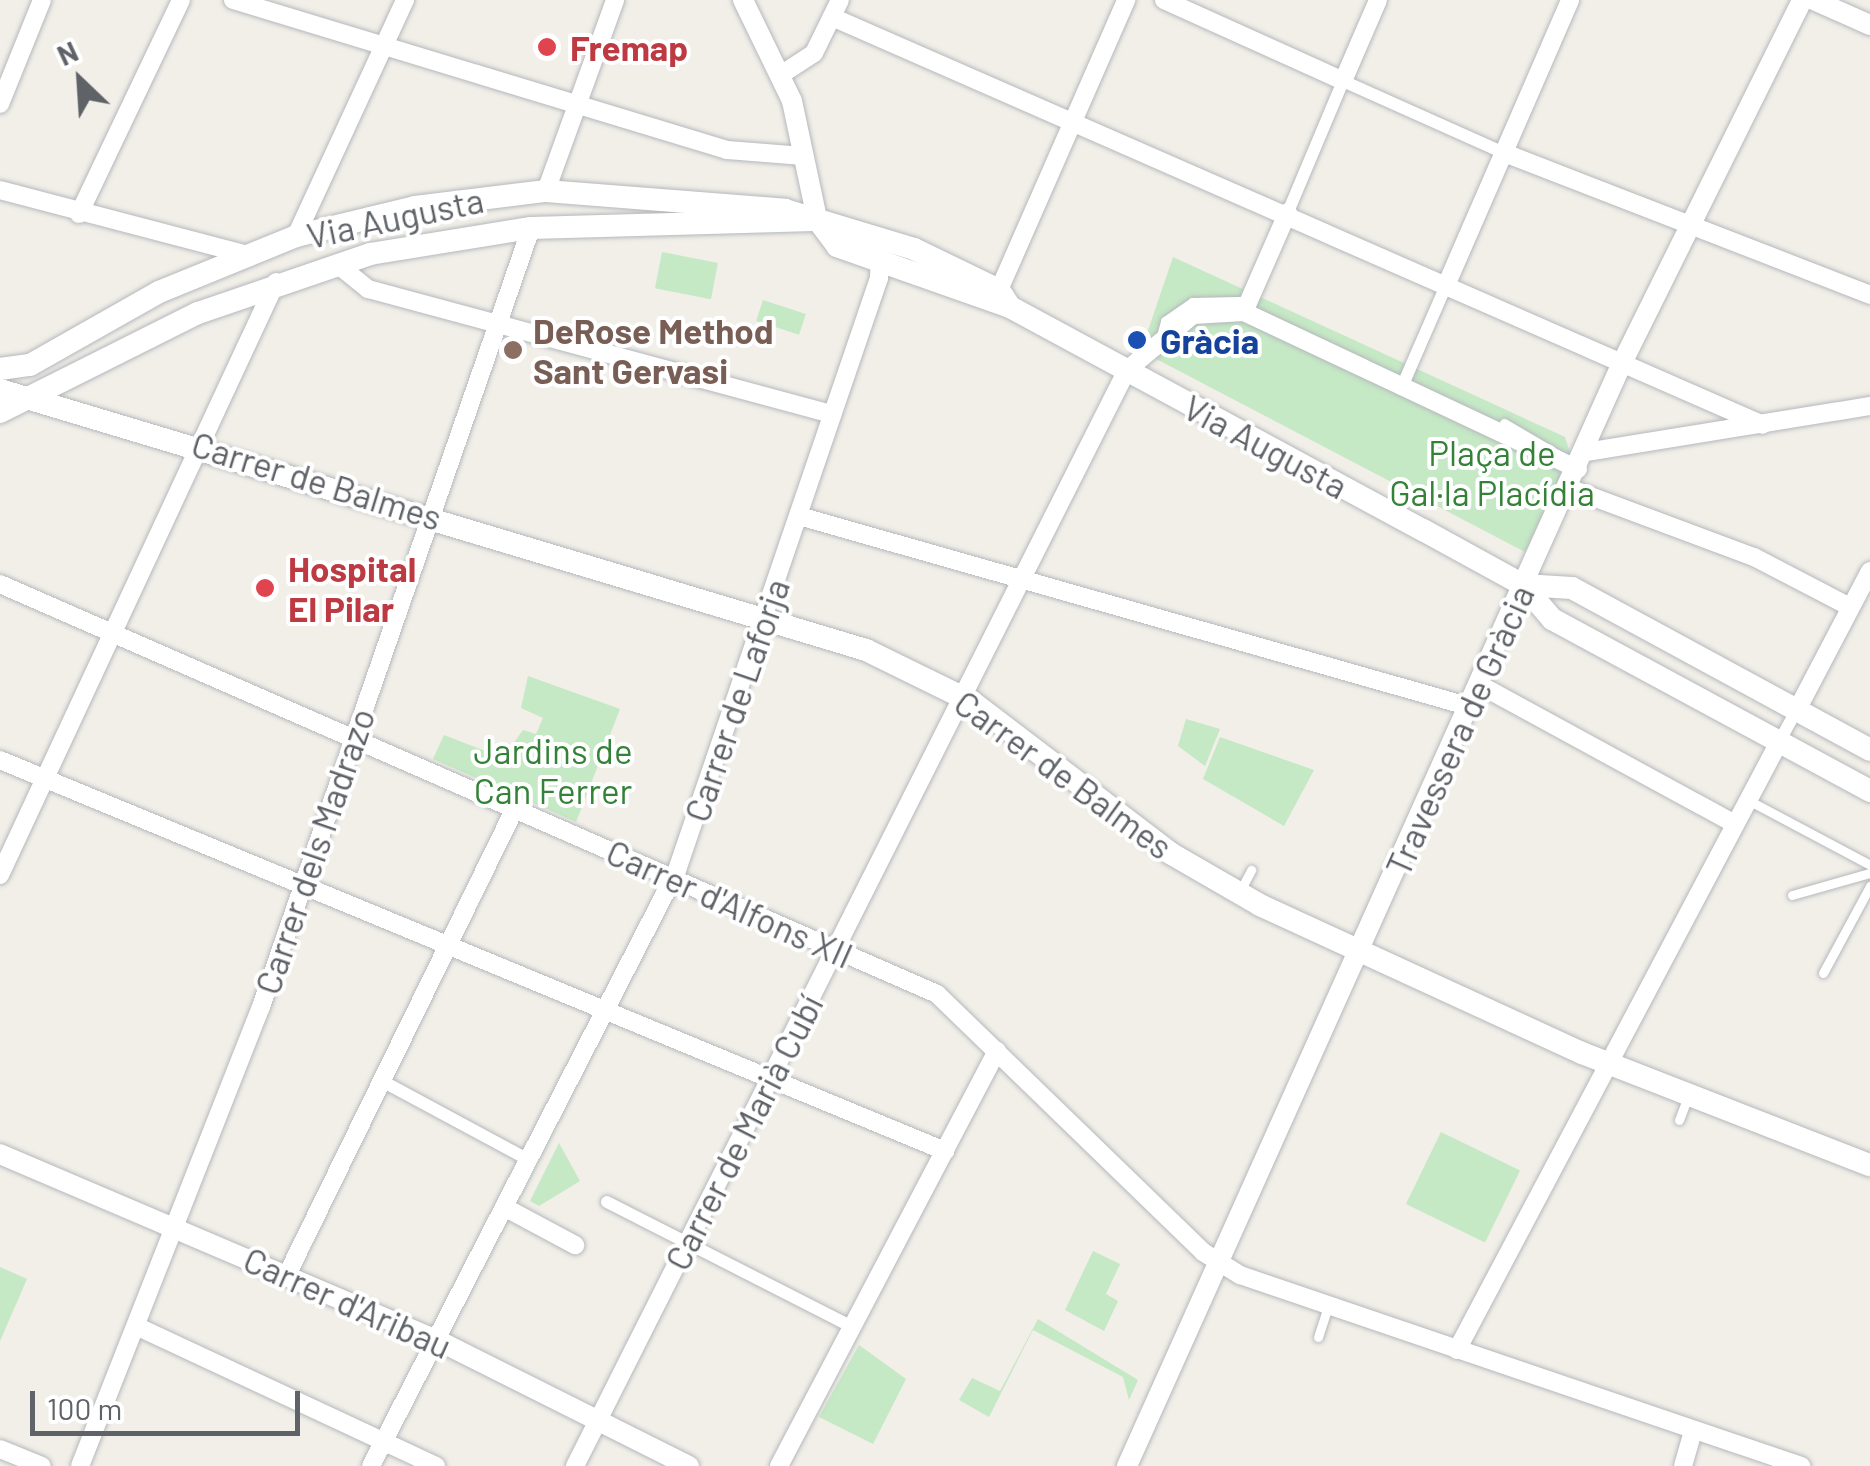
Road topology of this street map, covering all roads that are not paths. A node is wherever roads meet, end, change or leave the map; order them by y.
1 (42, 0) edge
2 (181, 0) edge
3 (233, 0) edge
4 (406, 0) edge
5 (616, 0) edge
6 (743, 0) edge
7 (1126, 0) edge
8 (1164, 0) edge
9 (1378, 0) edge
10 (1570, 0) edge
11 (1802, 0) edge
12 (1814, 0) edge
13 (836, 9) edge
14 (1870, 24) edge
15 (384, 45) junction
16 (782, 74) junction
17 (1343, 82) junction
18 (0, 104) edge
19 (578, 105) junction
20 (1073, 118) junction
21 (1502, 152) junction
22 (804, 156) junction
23 (0, 190) edge
24 (546, 191) junction
25 (1288, 212) junction
26 (79, 214) junction
27 (817, 219) junction
28 (1688, 227) junction
29 (531, 228) junction
30 (296, 236) junction
31 (874, 236) junction
32 (255, 252) junction
33 (882, 261) junction
34 (337, 264) junction
35 (280, 271) junction
36 (1448, 280) junction
37 (1870, 294) edge
38 (1004, 299) junction
39 (1241, 307) junction
40 (497, 325) junction
41 (1623, 361) junction
42 (0, 369) edge
43 (1127, 370) junction
44 (1401, 388) junction
45 (0, 390) edge
46 (30, 397) junction
47 (1870, 406) edge
48 (0, 412) edge
49 (832, 414) junction
50 (1504, 423) dead end
51 (1763, 425) junction
52 (196, 444) junction
53 (1575, 468) junction
54 (431, 514) junction
55 (799, 516) junction
56 (1870, 571) edge
57 (1020, 581) junction
58 (0, 584) edge
59 (1522, 584) junction
60 (1857, 606) edge
61 (768, 614) junction
62 (113, 632) junction
63 (1480, 685) junction
64 (963, 697) junction
65 (1471, 707) junction
66 (1796, 710) junction
67 (354, 736) junction
68 (1779, 742) junction
69 (1870, 750) edge
70 (0, 760) edge
71 (43, 779) junction
72 (1870, 791) edge
73 (1748, 800) junction
74 (516, 806) junction
75 (1736, 824) junction
76 (1870, 865) edge
77 (1251, 870) dead end
78 (1870, 873) edge
79 (0, 875) edge
80 (672, 880) junction
81 (302, 883) junction
82 (1870, 886) edge
83 (1238, 893) junction
84 (1792, 895) dead end
85 (448, 948) junction
86 (835, 950) junction
87 (1361, 952) junction
88 (1823, 972) dead end
89 (608, 1007) junction
90 (997, 1051) junction
91 (1608, 1063) junction
92 (772, 1074) junction
93 (382, 1081) junction
94 (1689, 1094) junction
95 (1679, 1120) dead end
96 (944, 1151) junction
97 (0, 1154) edge
98 (527, 1159) junction
99 (1870, 1165) edge
100 (606, 1202) dead end
101 (504, 1208) junction
102 (179, 1227) junction
103 (688, 1244) junction
104 (575, 1245) dead end
105 (1219, 1263) junction
106 (287, 1274) junction
107 (1328, 1306) junction
108 (138, 1327) junction
109 (852, 1327) junction
110 (1318, 1336) dead end
111 (437, 1340) junction
112 (1457, 1350) junction
113 (600, 1418) junction
114 (1694, 1430) junction
115 (384, 1440) junction
116 (0, 1449) edge
117 (42, 1466) edge
118 (80, 1466) edge
119 (371, 1466) edge
120 (436, 1466) edge
121 (575, 1466) edge
122 (689, 1466) edge
123 (779, 1466) edge
124 (1126, 1466) edge
125 (1682, 1466) edge
126 (1802, 1466) edge

1 - 18 street
2 - 26 street
3 - 15 street
4 - 15 street
5 - 19 street
6 - 16 street
7 - 20 street
8 - 17 street
9 - 17 street
10 - 21 street
11 - 28 street, Travessera de Gràcia
12 - 14 street
13 - 16 street
13 - 20 street
15 - 19 street
15 - 30 street
16 - 22 street
17 - 21 street
17 - 25 street
19 - 22 street
19 - 24 street
20 - 25 street
20 - 38 street
21 - 28 street
21 - 36 street
22 - 27 street
23 - 26 street
24 - 27 main road, Via Augusta
24 - 29 main road
24 - 30 main road, Via Augusta
25 - 36 street
25 - 39 street
26 - 32 street
27 - 29 main road, Via Augusta
27 - 31 main road, Via Augusta
27 - 33 main road, Via Augusta
28 - 37 street
28 - 41 street, Travessera de Gràcia
29 - 34 main road, Via Augusta
29 - 40 street, Carrer dels Madrazo
30 - 32 main road, Via Augusta
30 - 35 main road
31 - 33 street
31 - 38 main road, Via Augusta
32 - 35 main road
32 - 42 main road, Via Augusta
33 - 38 main road, Via Augusta
33 - 49 street, Carrer de Laforja
34 - 35 main road, Via Augusta
34 - 40 street
35 - 46 main road, Via Augusta
35 - 52 street
36 - 41 street
36 - 44 street
38 - 43 main road, Via Augusta
39 - 43 street
39 - 44 street
40 - 49 street
40 - 54 street, Carrer dels Madrazo
41 - 51 street
41 - 53 street, Travessera de Gràcia
43 - 57 street, Carrer de Marià Cubí
43 - 59 main road, Via Augusta
44 - 53 street
45 - 46 main road, Carrer de Balmes
46 - 48 main road, Via Augusta
46 - 52 main road, Carrer de Balmes
47 - 51 street
49 - 55 street, Carrer de Laforja
50 - 53 lane
51 - 53 street
52 - 54 main road, Carrer de Balmes
52 - 62 street
53 - 59 street, Travessera de Gràcia
53 - 60 street
54 - 61 main road, Carrer de Balmes
54 - 67 street, Carrer dels Madrazo
55 - 57 street
55 - 61 street, Carrer de Laforja
56 - 60 street
57 - 64 street, Carrer de Marià Cubí
57 - 65 street
58 - 62 street, Carrer d'Alfons XII
59 - 63 street, Travessera de Gràcia
59 - 66 main road, Via Augusta
59 - 68 main road, Via Augusta
60 - 66 street
61 - 64 main road, Carrer de Balmes
61 - 80 street, Carrer de Laforja
62 - 67 street, Carrer d'Alfons XII
62 - 71 street
63 - 65 street, Travessera de Gràcia
63 - 75 street
64 - 83 main road, Carrer de Balmes
64 - 86 street, Carrer de Marià Cubí
65 - 87 street, Travessera de Gràcia
66 - 68 street
66 - 69 main road, Via Augusta
67 - 74 street, Carrer d'Alfons XII
67 - 81 street, Carrer dels Madrazo
68 - 72 main road, Via Augusta
68 - 73 street
70 - 71 street
71 - 79 street
71 - 81 street
73 - 75 street
73 - 76 lane
74 - 80 street, Carrer d'Alfons XII
74 - 85 street
75 - 91 street
77 - 83 lane
78 - 84 lane
80 - 86 street, Carrer d'Alfons XII
80 - 89 street, Carrer de Laforja
81 - 85 street
81 - 102 street, Carrer dels Madrazo
82 - 88 lane
83 - 87 main road, Carrer de Balmes
85 - 89 street
85 - 93 street
86 - 90 street, Carrer d'Alfons XII
86 - 92 street, Carrer de Marià Cubí
87 - 91 main road, Carrer de Balmes
87 - 105 street, Travessera de Gràcia
89 - 92 street
89 - 98 street, Carrer de Laforja
90 - 96 street
90 - 105 street, Carrer d'Alfons XII
91 - 94 main road, Carrer de Balmes
91 - 112 street
92 - 96 street
92 - 103 street, Carrer de Marià Cubí
93 - 98 street
93 - 106 street
94 - 95 lane
94 - 99 main road, Carrer de Balmes
96 - 109 street
97 - 102 street, Carrer d'Aribau
98 - 101 street, Carrer de Laforja
100 - 103 street
101 - 104 street
101 - 111 street, Carrer de Laforja
102 - 106 street, Carrer d'Aribau
102 - 108 street, Carrer dels Madrazo
103 - 109 street
103 - 113 street, Carrer de Marià Cubí
105 - 107 street
105 - 124 street, Travessera de Gràcia
106 - 111 street, Carrer d'Aribau
107 - 110 lane
107 - 112 street
108 - 115 street
108 - 118 street, Carrer dels Madrazo
109 - 123 street
111 - 113 street, Carrer d'Aribau
111 - 115 street, Carrer de Laforja
112 - 114 street
113 - 121 street, Carrer de Marià Cubí
113 - 122 street, Carrer d'Aribau
114 - 125 street
114 - 126 street
115 - 119 street, Carrer de Laforja
115 - 120 street
116 - 117 street

